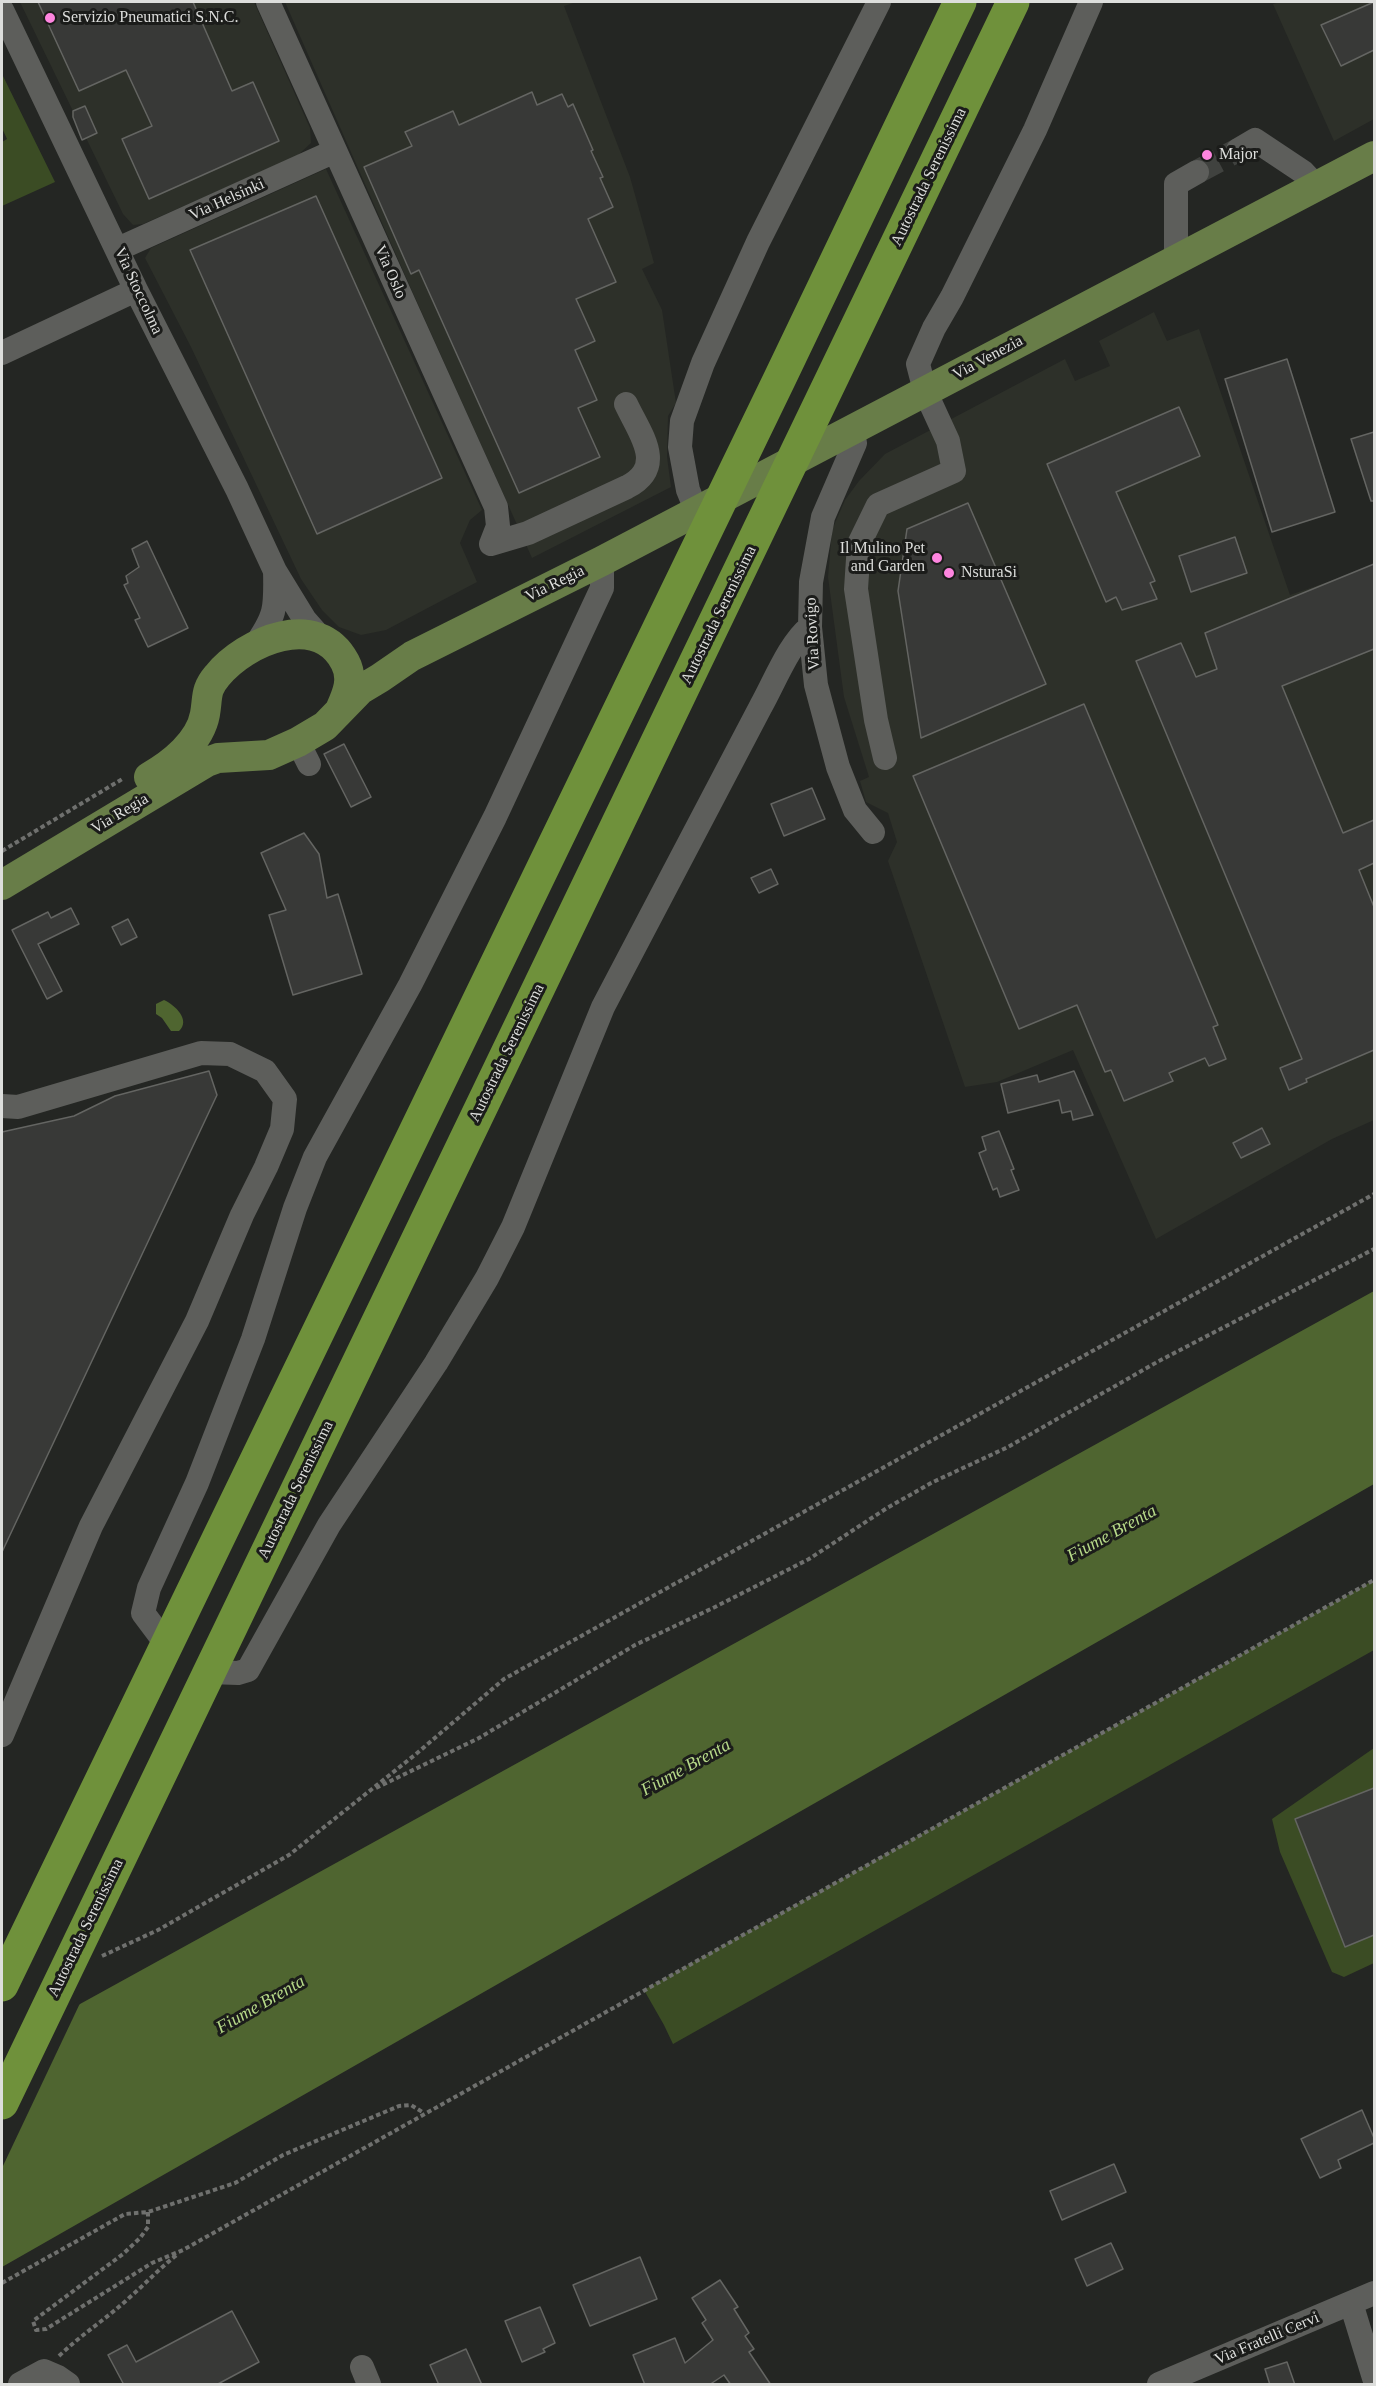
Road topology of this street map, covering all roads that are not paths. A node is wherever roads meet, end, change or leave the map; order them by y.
1 (268, 2) edge
2 (879, 2) edge
3 (960, 2) edge
4 (1013, 2) edge
5 (1091, 2) edge
6 (2, 10) edge
7 (1238, 150) tunnel mouth
8 (335, 151) junction
9 (1374, 156) edge
10 (1197, 172) tunnel mouth
11 (1317, 187) junction
12 (118, 249) junction
13 (1176, 260) junction
14 (136, 290) junction
15 (2, 353) edge
16 (925, 391) junction
17 (626, 404) dead end
18 (850, 432) junction
19 (697, 512) junction
20 (602, 561) junction
21 (275, 571) junction
22 (810, 627) junction
23 (329, 644) junction
24 (254, 647) junction
25 (412, 656) junction
26 (339, 711) junction
27 (205, 714) junction
28 (243, 756) junction
29 (885, 758) dead end
30 (873, 832) dead end
31 (2, 864) edge
32 (2, 885) edge
33 (2, 1106) edge
34 (167, 1645) junction
35 (209, 1671) junction
36 (2, 1735) edge
37 (2, 1985) edge
38 (2, 2103) edge
39 (1374, 2293) edge
40 (1351, 2303) junction
41 (1374, 2378) edge
42 (21, 2385) edge
43 (68, 2385) edge
44 (1159, 2385) edge

1 - 8 street, Via Oslo
2 - 19 street
3 - 34 highway
4 - 35 highway, Autostrada Serenissima
5 - 16 street
6 - 12 street, Via Stoccolma
7 - 11 street
8 - 12 street, Via Helsinki
8 - 17 street, Via Oslo
9 - 11 main road, Via Venezia
10 - 13 street
11 - 13 main road, Via Venezia
12 - 14 street, Via Stoccolma
13 - 16 main road, Via Venezia
14 - 15 street
14 - 21 street, Via Stoccolma
16 - 18 main road, Via Venezia
16 - 29 street
18 - 19 main road, Via Venezia
18 - 22 street, Via Rovigo
19 - 20 main road, Via Venezia
20 - 25 main road, Via Regia
20 - 34 street
21 - 23 street, Via Stoccolma
21 - 24 street, Via Stoccolma
22 - 30 street, Via Rovigo
22 - 35 street
23 - 24 main road, Via Regia
23 - 25 main road, Via Regia
23 - 26 main road, Via Regia
24 - 27 main road, Via Regia
25 - 26 main road, Via Regia
26 - 28 main road, Via Regia
27 - 28 main road
27 - 31 main road, Via Regia
28 - 32 main road, Via Regia
33 - 36 street
34 - 37 highway
35 - 38 highway, Autostrada Serenissima
39 - 40 street, Via Fratelli Cervi
40 - 41 street
40 - 44 street, Via Fratelli Cervi
42 - 43 street

